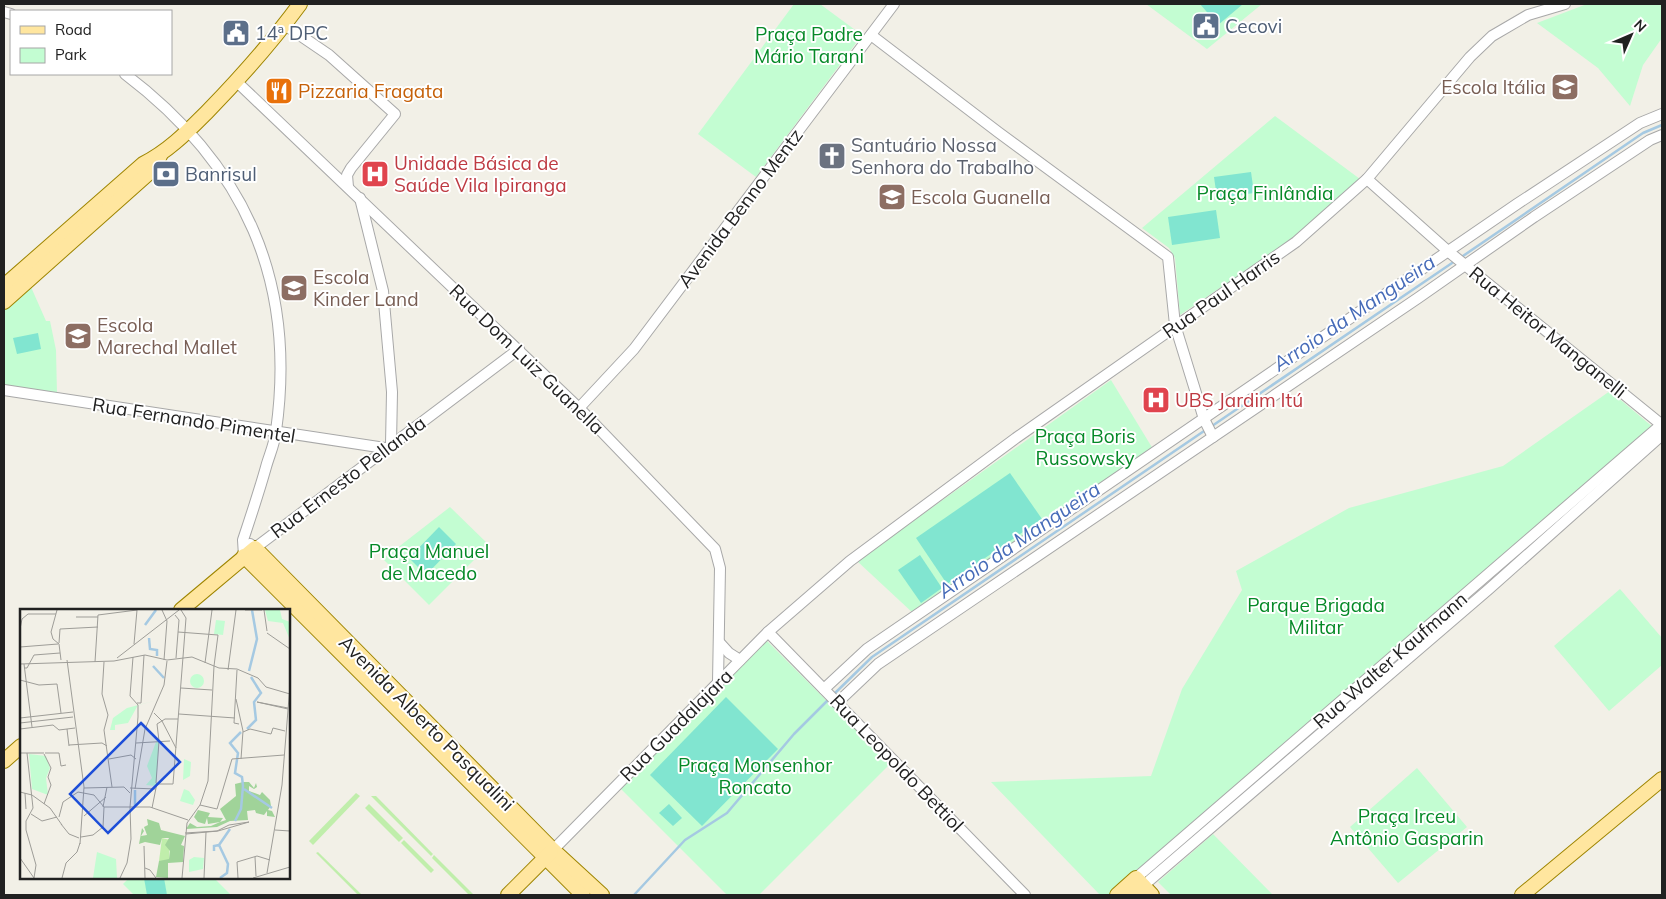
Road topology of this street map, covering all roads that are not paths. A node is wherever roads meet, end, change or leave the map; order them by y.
1 (300, 4) edge
2 (894, 4) edge
3 (1565, 4) edge
4 (285, 24) junction
5 (871, 35) junction
6 (126, 75) edge
7 (237, 82) junction
8 (1662, 114) edge
9 (189, 130) junction
10 (1662, 135) edge
11 (351, 168) junction
12 (334, 173) junction
13 (1367, 179) junction
14 (348, 187) junction
15 (360, 198) junction
16 (66, 240) junction
17 (1458, 258) junction
18 (4, 286) edge
19 (4, 302) edge
20 (1175, 325) junction
21 (519, 349) junction
22 (4, 390) edge
23 (579, 408) junction
24 (1662, 424) edge
25 (1209, 428) junction
26 (276, 433) junction
27 (1662, 435) edge
28 (388, 446) junction
29 (250, 552) junction
30 (850, 561) joint
31 (182, 609) edge
32 (768, 632) junction
33 (719, 642) junction
34 (740, 660) junction
35 (864, 665) junction
36 (718, 682) junction
37 (831, 696) junction
38 (20, 747) edge
39 (4, 761) edge
40 (1662, 780) edge
41 (1662, 791) edge
42 (549, 854) junction
43 (1137, 890) edge
44 (508, 895) edge
45 (583, 895) edge
46 (602, 895) edge
47 (1025, 895) edge
48 (1117, 895) edge
49 (1522, 895) edge
50 (1536, 895) edge

1 - 4 main road
2 - 5 street, Avenida Benno Mentz
3 - 13 street, Rua Paul Harris
4 - 7 main road
4 - 11 street
5 - 20 street
5 - 23 street, Avenida Benno Mentz
6 - 9 street
7 - 9 main road
7 - 12 street, Rua Dom Luiz Guanella
8 - 17 street
9 - 16 main road
9 - 26 street
10 - 17 street
11 - 12 street
11 - 14 street
12 - 14 street, Rua Dom Luiz Guanella
13 - 17 street, Rua Heitor Manganelli
13 - 20 street, Rua Paul Harris
14 - 15 street, Rua Dom Luiz Guanella
15 - 21 street, Rua Dom Luiz Guanella
15 - 28 street
16 - 18 main road
16 - 19 main road
17 - 24 street, Rua Heitor Manganelli
17 - 25 street
17 - 25 street
20 - 25 street
20 - 30 street, Rua Paul Harris
21 - 23 street, Rua Dom Luiz Guanella
21 - 28 street, Rua Ernesto Pellanda
22 - 26 street, Rua Fernando Pimentel
23 - 33 street, Rua Dom Luiz Guanella
24 - 43 street, Rua Walter Kaufmann
25 - 35 street
25 - 35 street
26 - 28 street, Rua Fernando Pimentel
26 - 29 street
27 - 43 street, Rua Walter Kaufmann
28 - 29 street, Rua Ernesto Pellanda
29 - 31 main road, Rua Ernesto Pellanda
29 - 42 main road, Avenida Alberto Pasqualini
30 - 32 street, Rua Guadalajara
32 - 34 street, Rua Guadalajara
32 - 37 street, Rua Leopoldo Bettiol
33 - 34 street
33 - 36 street, Rua Dom Luiz Guanella
34 - 36 street, Rua Guadalajara
35 - 37 street
35 - 37 street
36 - 42 street, Rua Guadalajara
37 - 47 street, Rua Leopoldo Bettiol
38 - 39 main road
40 - 49 main road
41 - 50 main road
42 - 44 main road, Rua Guadalajara
42 - 45 main road, Avenida Alberto Pasqualini
42 - 46 main road, Avenida Alberto Pasqualini
43 - 48 main road, Rua Walter Kaufmann

